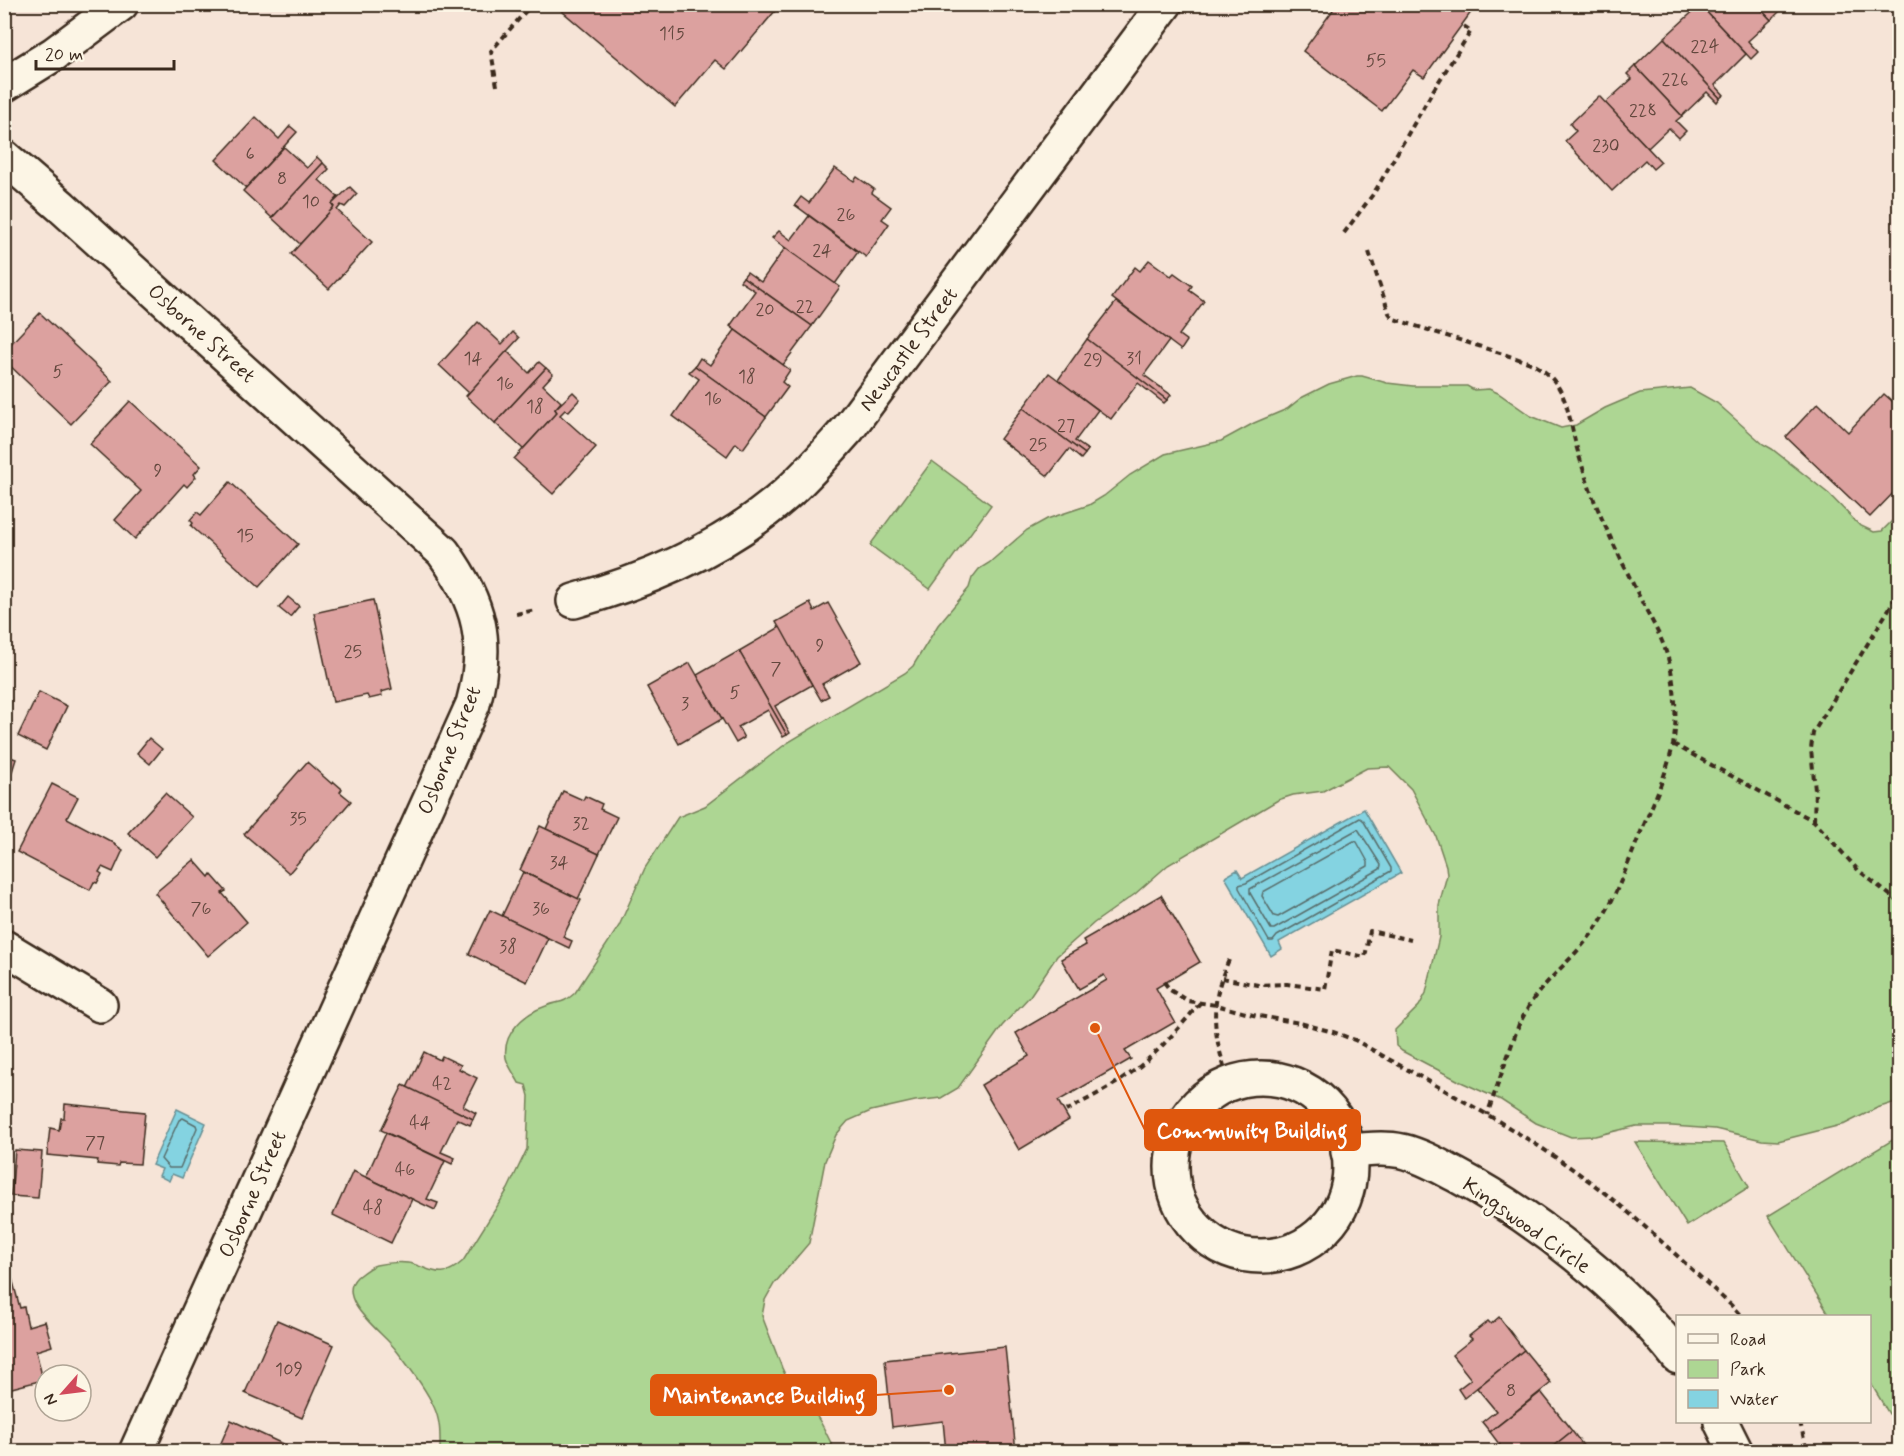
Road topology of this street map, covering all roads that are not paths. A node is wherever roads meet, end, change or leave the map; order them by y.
1 (121, 4) edge
2 (1165, 4) edge
3 (4, 85) edge
4 (4, 157) edge
5 (574, 601) road end
6 (4, 947) edge
7 (100, 1005) dead end
8 (1348, 1152) junction
9 (1676, 1356) edge
10 (1721, 1423) edge
11 (136, 1452) edge
12 (1736, 1452) edge

1 - 3 street
2 - 5 street, Newcastle Street
4 - 11 street, Osborne Street
6 - 7 street
8 - 8 street
8 - 9 street, Kingswood Circle
10 - 12 street

